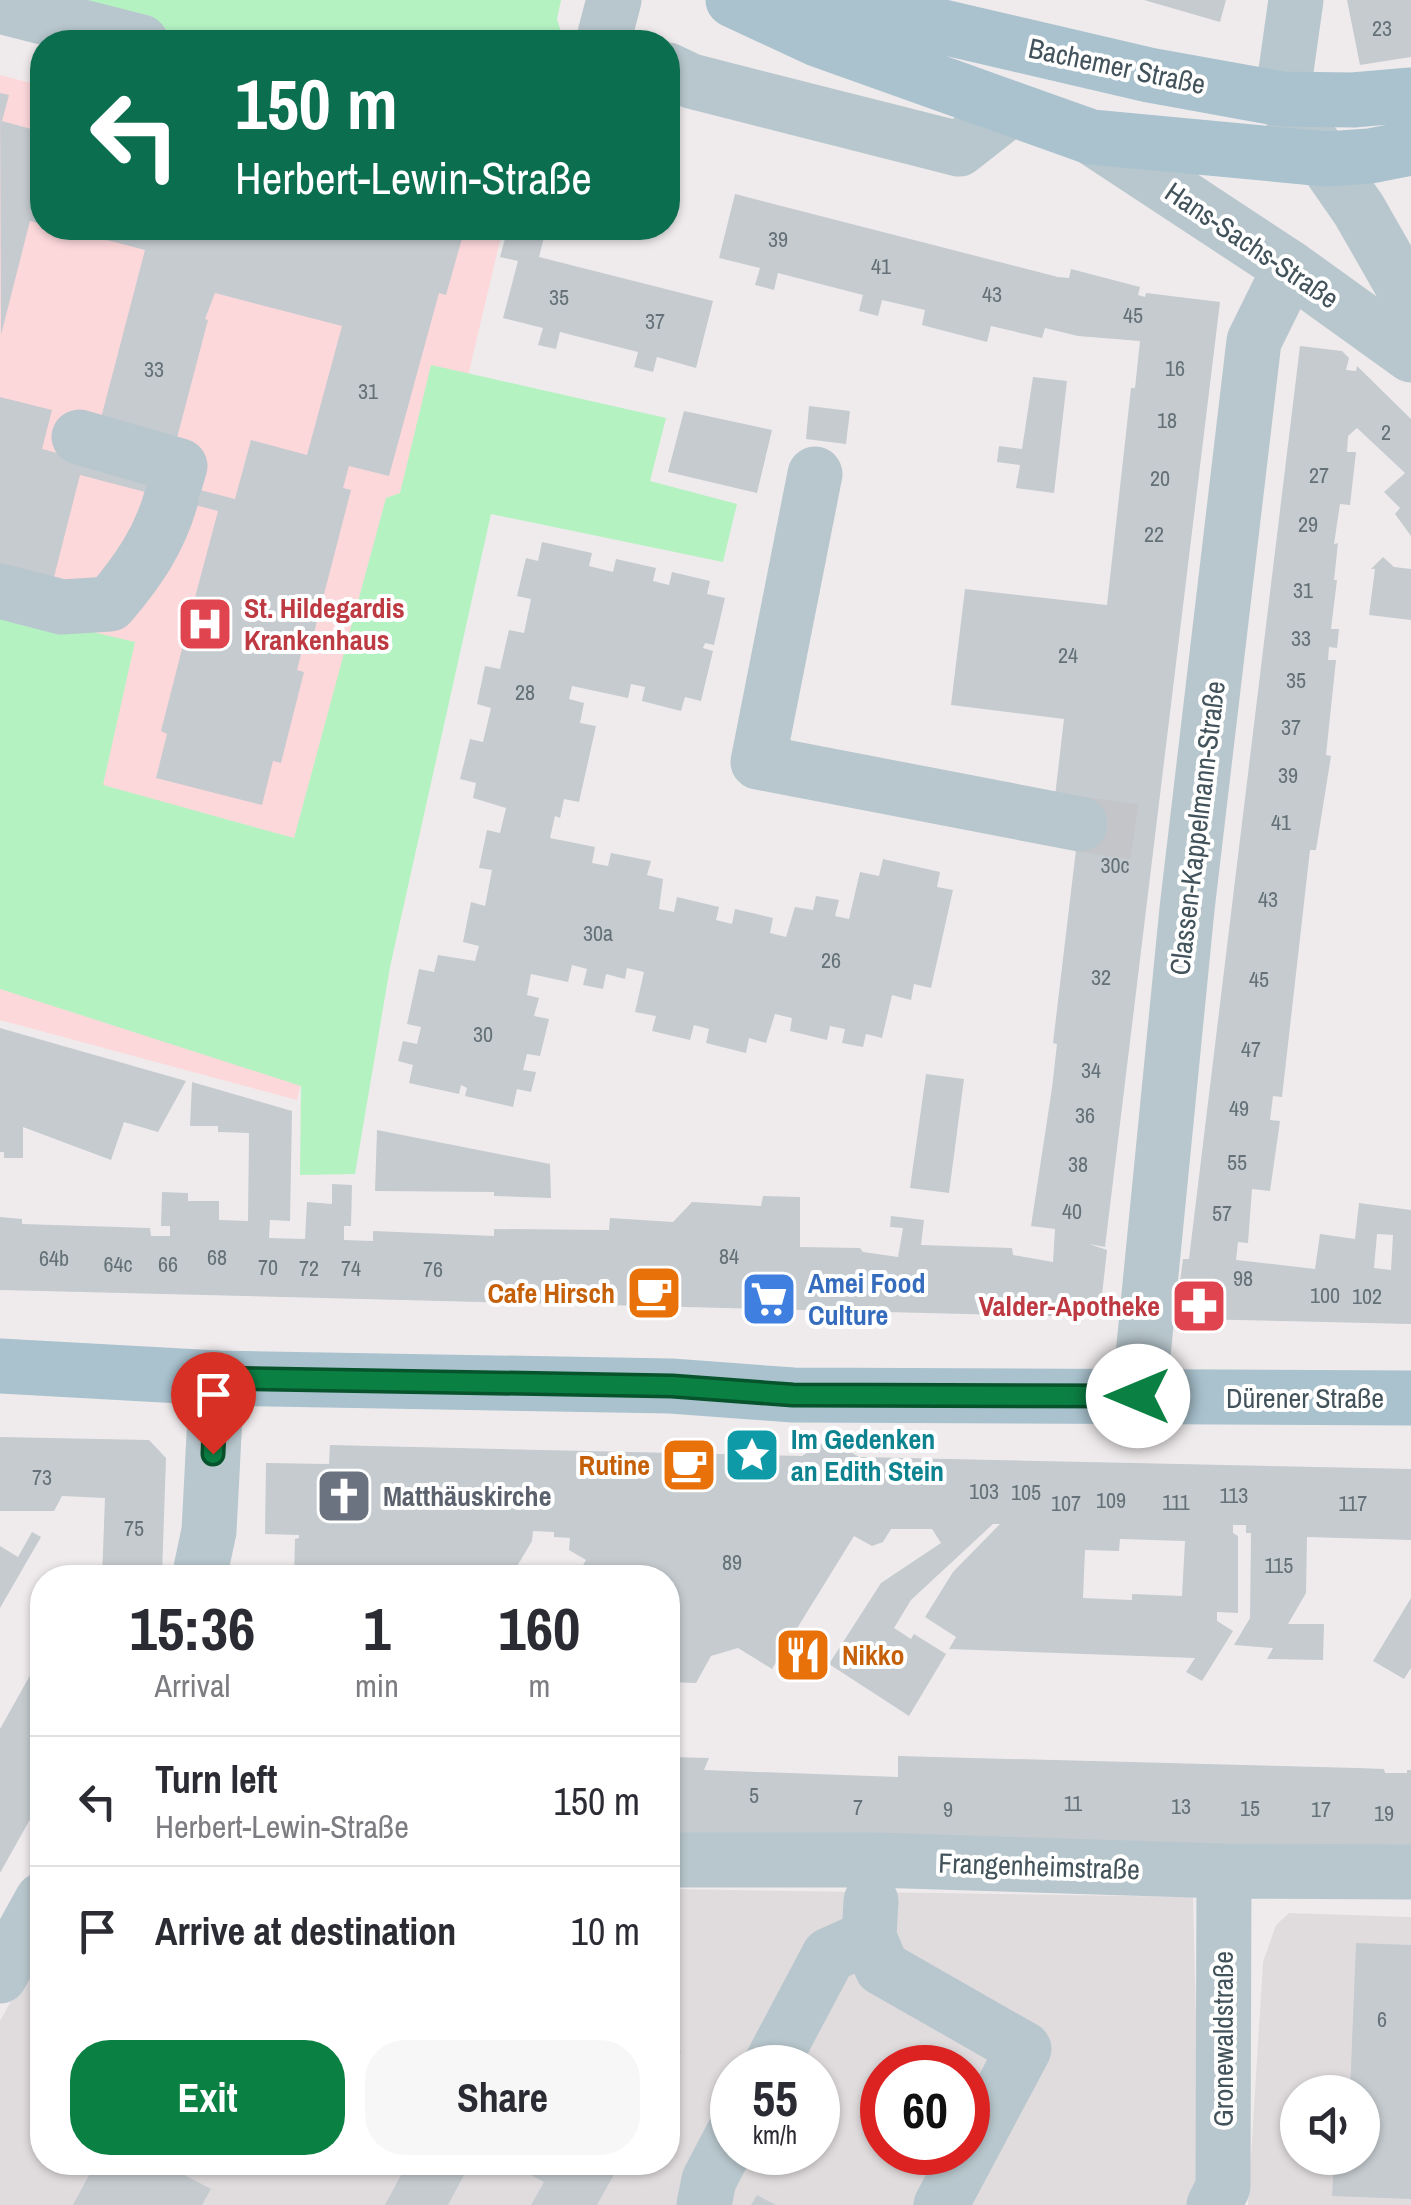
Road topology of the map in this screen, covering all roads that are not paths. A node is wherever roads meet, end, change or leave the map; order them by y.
1 (614, 0) edge
2 (733, 0) edge
3 (827, 0) edge
4 (1296, 0) edge
5 (0, 6) edge
6 (94, 30) edge
7 (607, 30) edge
8 (680, 76) edge
9 (1411, 95) edge
10 (1282, 99) junction
11 (1010, 109) junction
12 (1092, 137) junction
13 (1411, 148) edge
14 (1326, 159) junction
15 (1396, 245) edge
16 (1290, 268) junction
17 (1411, 301) edge
18 (1411, 356) edge
19 (79, 436) dead end
20 (815, 474) dead end
21 (0, 590) edge
22 (1080, 824) tunnel mouth
23 (0, 1366) edge
24 (216, 1378) junction
25 (1138, 1396) junction
26 (1411, 1398) edge
27 (202, 1565) edge
28 (680, 1860) edge
29 (874, 1860) junction
30 (1224, 1872) junction
31 (1411, 1872) edge
32 (30, 1922) edge
33 (868, 1938) junction
34 (0, 1976) edge
35 (781, 2045) edge
36 (712, 2175) edge
37 (704, 2205) edge
38 (941, 2205) edge
39 (1214, 2205) edge

1 - 7 street
2 - 11 main road
3 - 10 main road, Bachemer Straße
4 - 10 street
5 - 6 street
8 - 11 street
9 - 10 main road, Bachemer Straße
10 - 14 street
11 - 12 main road
12 - 14 main road
12 - 16 street, Hans-Sachs-Straße
13 - 14 main road
14 - 15 street
15 - 17 street
16 - 18 street, Hans-Sachs-Straße
16 - 25 street, Classen-Kappelmann-Straße
19 - 21 street
20 - 22 street
23 - 24 main road, Dürener Straße
24 - 25 main road, Dürener Straße
24 - 27 street
25 - 26 main road, Dürener Straße
28 - 29 street, Frangenheimstraße
29 - 30 street, Frangenheimstraße
29 - 33 street
30 - 31 street, Frangenheimstraße
30 - 39 street, Gronewaldstraße
32 - 34 street
33 - 35 street
33 - 38 street
36 - 37 street

